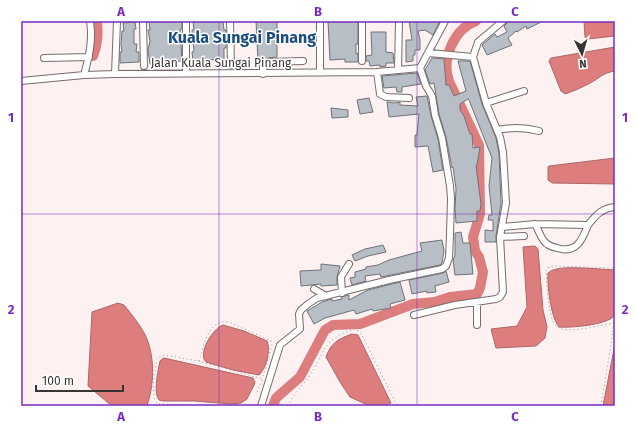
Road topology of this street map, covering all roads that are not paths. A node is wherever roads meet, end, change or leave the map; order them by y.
1 (90, 21) edge
2 (117, 21) edge
3 (142, 21) edge
4 (186, 21) edge
5 (230, 21) edge
6 (320, 21) edge
7 (362, 21) edge
8 (400, 21) edge
9 (445, 21) edge
10 (503, 21) edge
11 (432, 53) junction
12 (473, 57) junction
13 (44, 58) dead end
14 (89, 58) junction
15 (303, 61) dead end
16 (362, 61) dead end
17 (231, 64) dead end
18 (144, 66) dead end
19 (420, 68) junction
20 (398, 70) junction
21 (378, 72) junction
22 (186, 73) junction
23 (320, 73) junction
24 (115, 74) junction
25 (263, 74) junction
26 (84, 75) junction
27 (21, 81) edge
28 (524, 91) dead end
29 (409, 98) dead end
30 (486, 103) junction
31 (497, 130) junction
32 (538, 131) dead end
33 (615, 206) edge
34 (535, 224) junction
35 (588, 225) junction
36 (502, 226) junction
37 (524, 236) dead end
38 (500, 237) junction
39 (349, 264) dead end
40 (314, 289) dead end
41 (342, 293) junction
42 (326, 296) junction
43 (477, 302) junction
44 (414, 315) dead end
45 (477, 324) dead end
46 (261, 406) edge

1 - 14 street
2 - 24 street
3 - 18 street
4 - 22 street
5 - 17 street
6 - 23 street
7 - 16 street
8 - 20 street
9 - 11 street
10 - 12 street
11 - 12 street
11 - 19 street
12 - 30 street
13 - 14 street
14 - 26 street
15 - 25 street
19 - 20 street, Jalan Kuala Sungai Pinang
19 - 41 street
20 - 21 street, Jalan Kuala Sungai Pinang
21 - 23 street, Jalan Kuala Sungai Pinang
21 - 29 street
22 - 24 street, Jalan Kuala Sungai Pinang
22 - 25 street, Jalan Kuala Sungai Pinang
23 - 25 street, Jalan Kuala Sungai Pinang
24 - 26 street, Jalan Kuala Sungai Pinang
26 - 27 street, Jalan Kuala Sungai Pinang
28 - 30 street
30 - 31 street
31 - 32 street
31 - 36 street
33 - 35 street
34 - 35 street
34 - 35 street
34 - 36 street
36 - 38 street
37 - 38 street
38 - 43 street
39 - 41 street
40 - 42 street
41 - 42 street
42 - 46 street
43 - 44 street
43 - 45 street

